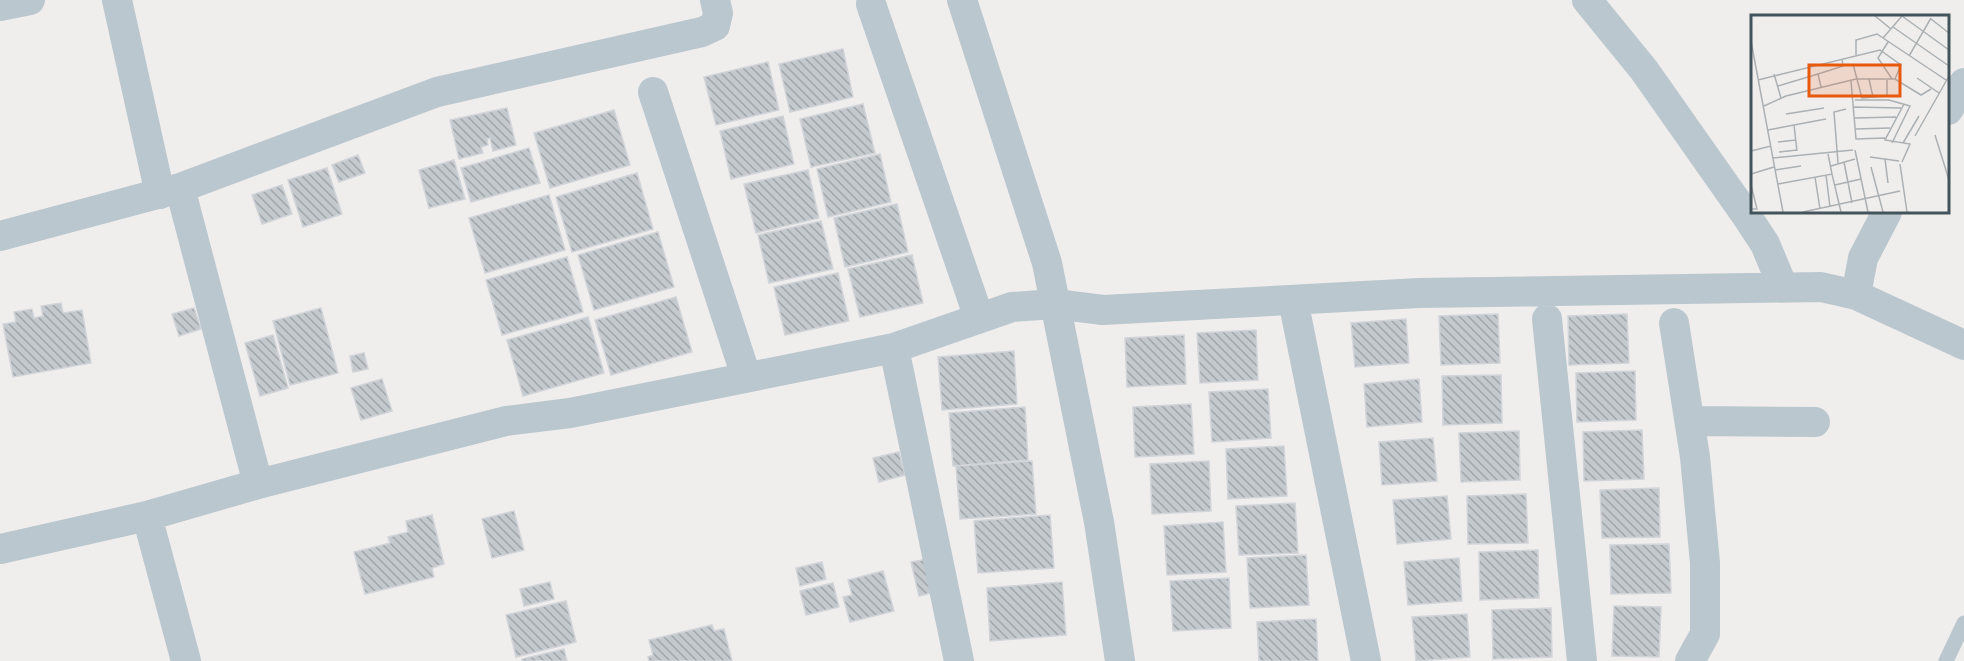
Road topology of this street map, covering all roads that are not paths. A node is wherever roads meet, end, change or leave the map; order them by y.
1 (30, 0) edge
2 (117, 0) edge
3 (715, 0) edge
4 (962, 0) edge
5 (1587, 0) edge
6 (872, 3) dead end
7 (0, 6) edge
8 (1964, 83) edge
9 (653, 92) dead end
10 (1949, 107) edge
11 (170, 191) junction
12 (1886, 213) edge
13 (0, 236) edge
14 (1783, 287) junction
15 (1856, 295) junction
16 (1293, 300) junction
17 (1055, 304) junction
18 (979, 318) junction
19 (1547, 319) dead end
20 (1674, 323) dead end
21 (1964, 345) edge
22 (894, 348) junction
23 (746, 376) junction
24 (1691, 421) junction
25 (1815, 422) dead end
26 (258, 484) junction
27 (147, 516) junction
28 (0, 549) edge
29 (1964, 623) edge
30 (186, 661) edge
31 (959, 661) edge
32 (1120, 661) edge
33 (1366, 661) edge
34 (1582, 661) edge
35 (1690, 661) edge
36 (1946, 661) edge

1 - 7 street
2 - 11 street
3 - 11 street
4 - 17 street
5 - 14 street
6 - 18 street
8 - 10 street
9 - 23 street
11 - 13 street
11 - 26 street
12 - 15 street
14 - 15 street
14 - 16 street
15 - 21 street
16 - 17 street
16 - 33 street
17 - 18 street
17 - 32 street
18 - 22 street
19 - 34 street
20 - 24 street
22 - 23 street
22 - 31 street
23 - 26 street
24 - 25 street
24 - 35 street
26 - 27 street
27 - 28 street
27 - 30 street
29 - 36 lane

